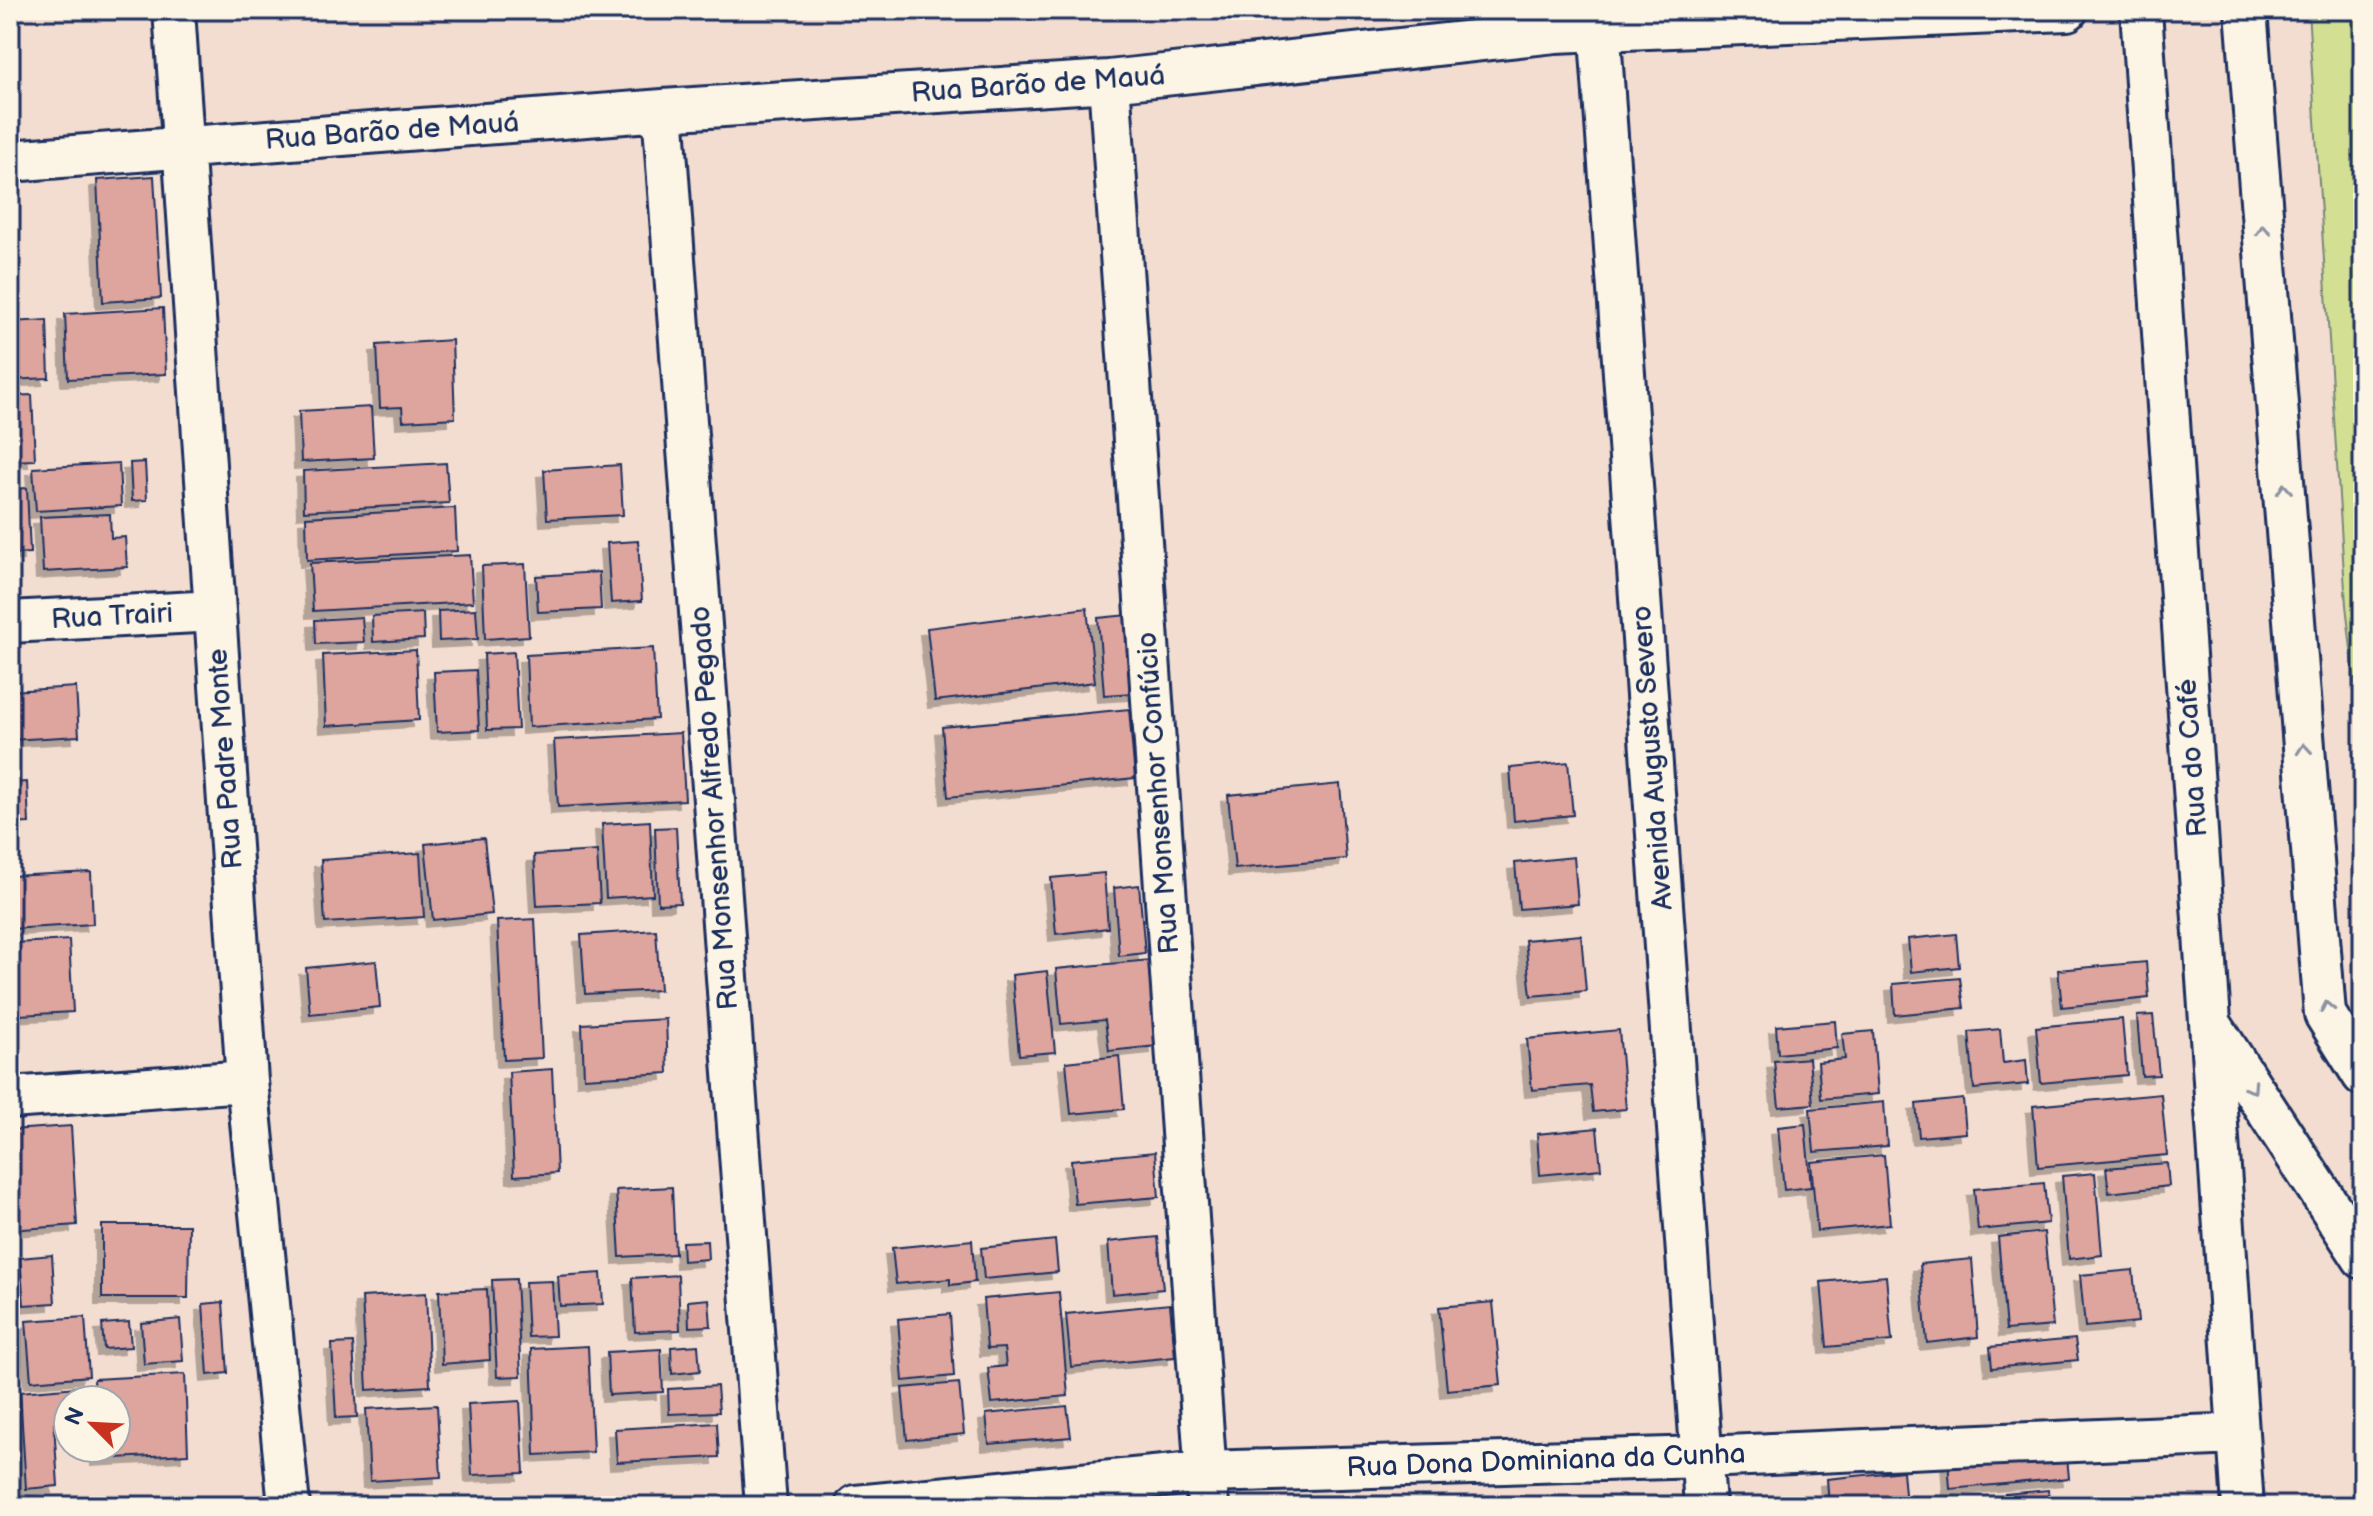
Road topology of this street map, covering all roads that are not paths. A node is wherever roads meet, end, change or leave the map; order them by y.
1 (174, 10) edge
2 (1501, 10) edge
3 (2067, 10) edge
4 (2141, 10) edge
5 (2246, 10) edge
6 (1599, 20) edge
7 (1555, 32) junction
8 (1109, 81) junction
9 (663, 110) junction
10 (181, 148) junction
11 (10, 161) edge
12 (215, 611) junction
13 (10, 622) edge
14 (2210, 1023) junction
15 (2363, 1075) edge
16 (247, 1081) junction
17 (10, 1098) edge
18 (2363, 1258) edge
19 (2238, 1434) junction
20 (1702, 1457) junction
21 (1207, 1489) edge
22 (289, 1506) edge
23 (766, 1506) edge
24 (856, 1506) edge
25 (1705, 1506) edge
26 (2243, 1506) edge

1 - 10 street, Rua Padre Monte
2 - 7 street
3 - 6 street, Rua Barão de Mauá
4 - 14 street, Rua do Café
15 -> 5 street
6 - 7 street, Rua Barão de Mauá
6 - 20 street, Avenida Augusto Severo
7 - 8 street, Rua Barão de Mauá
8 - 9 street, Rua Barão de Mauá
8 - 21 street, Rua Monsenhor Confúcio
9 - 10 street, Rua Barão de Mauá
9 - 23 street, Rua Monsenhor Alfredo Pegado
10 - 11 street, Rua Barão de Mauá
10 - 12 street, Rua Padre Monte
12 - 13 street, Rua Trairi
12 - 16 street, Rua Padre Monte
14 -> 18 street
14 - 19 street, Rua do Café
16 - 17 street
16 - 22 street, Rua Padre Monte
19 - 20 street, Rua Dona Dominiana da Cunha
19 - 26 street, Rua do Café
20 - 21 street, Rua Dona Dominiana da Cunha
20 - 25 street, Avenida Augusto Severo
21 - 24 street, Rua Dona Dominiana da Cunha

